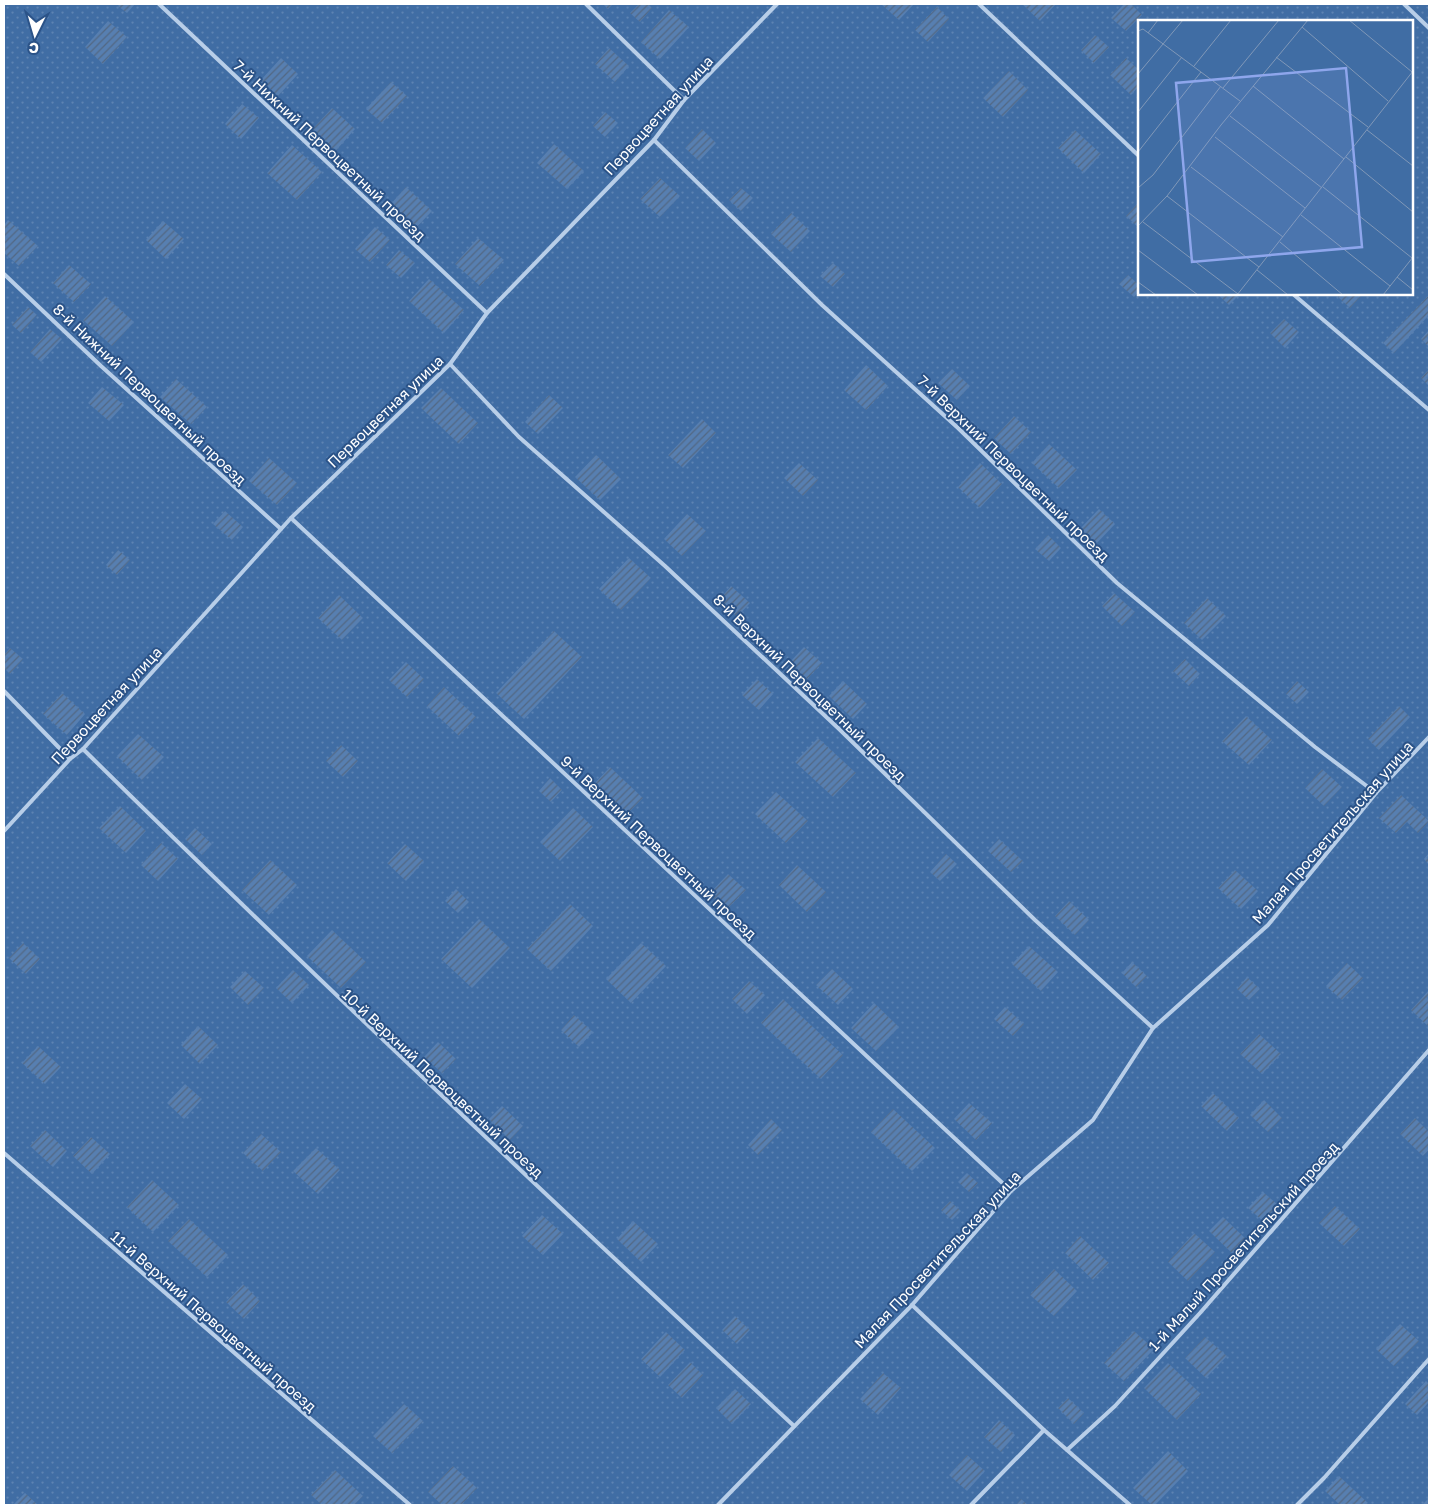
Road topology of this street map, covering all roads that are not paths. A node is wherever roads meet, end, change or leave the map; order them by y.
1 (159, 4) edge
2 (586, 4) edge
3 (777, 4) edge
4 (979, 4) edge
5 (1404, 4) edge
6 (1429, 28) edge
7 (684, 100) junction
8 (654, 140) junction
9 (1138, 155) edge
10 (4, 274) edge
11 (1295, 295) edge
12 (487, 313) junction
13 (450, 364) junction
14 (1429, 410) edge
15 (291, 518) junction
16 (281, 529) junction
17 (4, 691) edge
18 (1429, 737) edge
19 (83, 749) junction
20 (70, 759) junction
21 (1376, 793) junction
22 (4, 831) edge
23 (1153, 1028) junction
24 (1429, 1050) edge
25 (4, 1153) edge
26 (1011, 1192) junction
27 (912, 1305) junction
28 (1429, 1359) edge
29 (794, 1426) junction
30 (1044, 1430) junction
31 (1067, 1450) junction
32 (410, 1505) edge
33 (718, 1505) edge
34 (971, 1505) edge
35 (1130, 1505) edge
36 (1297, 1505) edge

1 - 12 lane, 7-й Нижний Первоцветный проезд
2 - 7 lane
3 - 7 lane, Первоцветная улица
4 - 9 lane
5 - 6 lane
7 - 8 lane, Первоцветная улица
8 - 12 lane, Первоцветная улица
8 - 21 lane, 7-й Верхний Первоцветный проезд
10 - 16 lane, 8-й Нижний Первоцветный проезд
11 - 14 lane
12 - 13 lane, Первоцветная улица
13 - 15 lane, Первоцветная улица
13 - 23 lane, 8-й Верхний Первоцветный проезд
15 - 16 lane, Первоцветная улица
15 - 26 lane, 9-й Верхний Первоцветный проезд
16 - 19 lane, Первоцветная улица
17 - 20 lane
18 - 21 lane, Малая Просветительская улица
19 - 20 lane, Первоцветная улица
19 - 29 lane, 10-й Верхний Первоцветный проезд
20 - 22 lane, Первоцветная улица
21 - 23 lane, Малая Просветительская улица
23 - 26 lane, Малая Просветительская улица
24 - 31 lane, 1-й Малый Просветительский проезд
25 - 32 lane, 11-й Верхний Первоцветный проезд
26 - 27 lane, Малая Просветительская улица
27 - 29 lane, Малая Просветительская улица
27 - 30 lane
28 - 36 lane
29 - 33 lane, Малая Просветительская улица
30 - 31 lane
30 - 34 lane
31 - 35 lane

